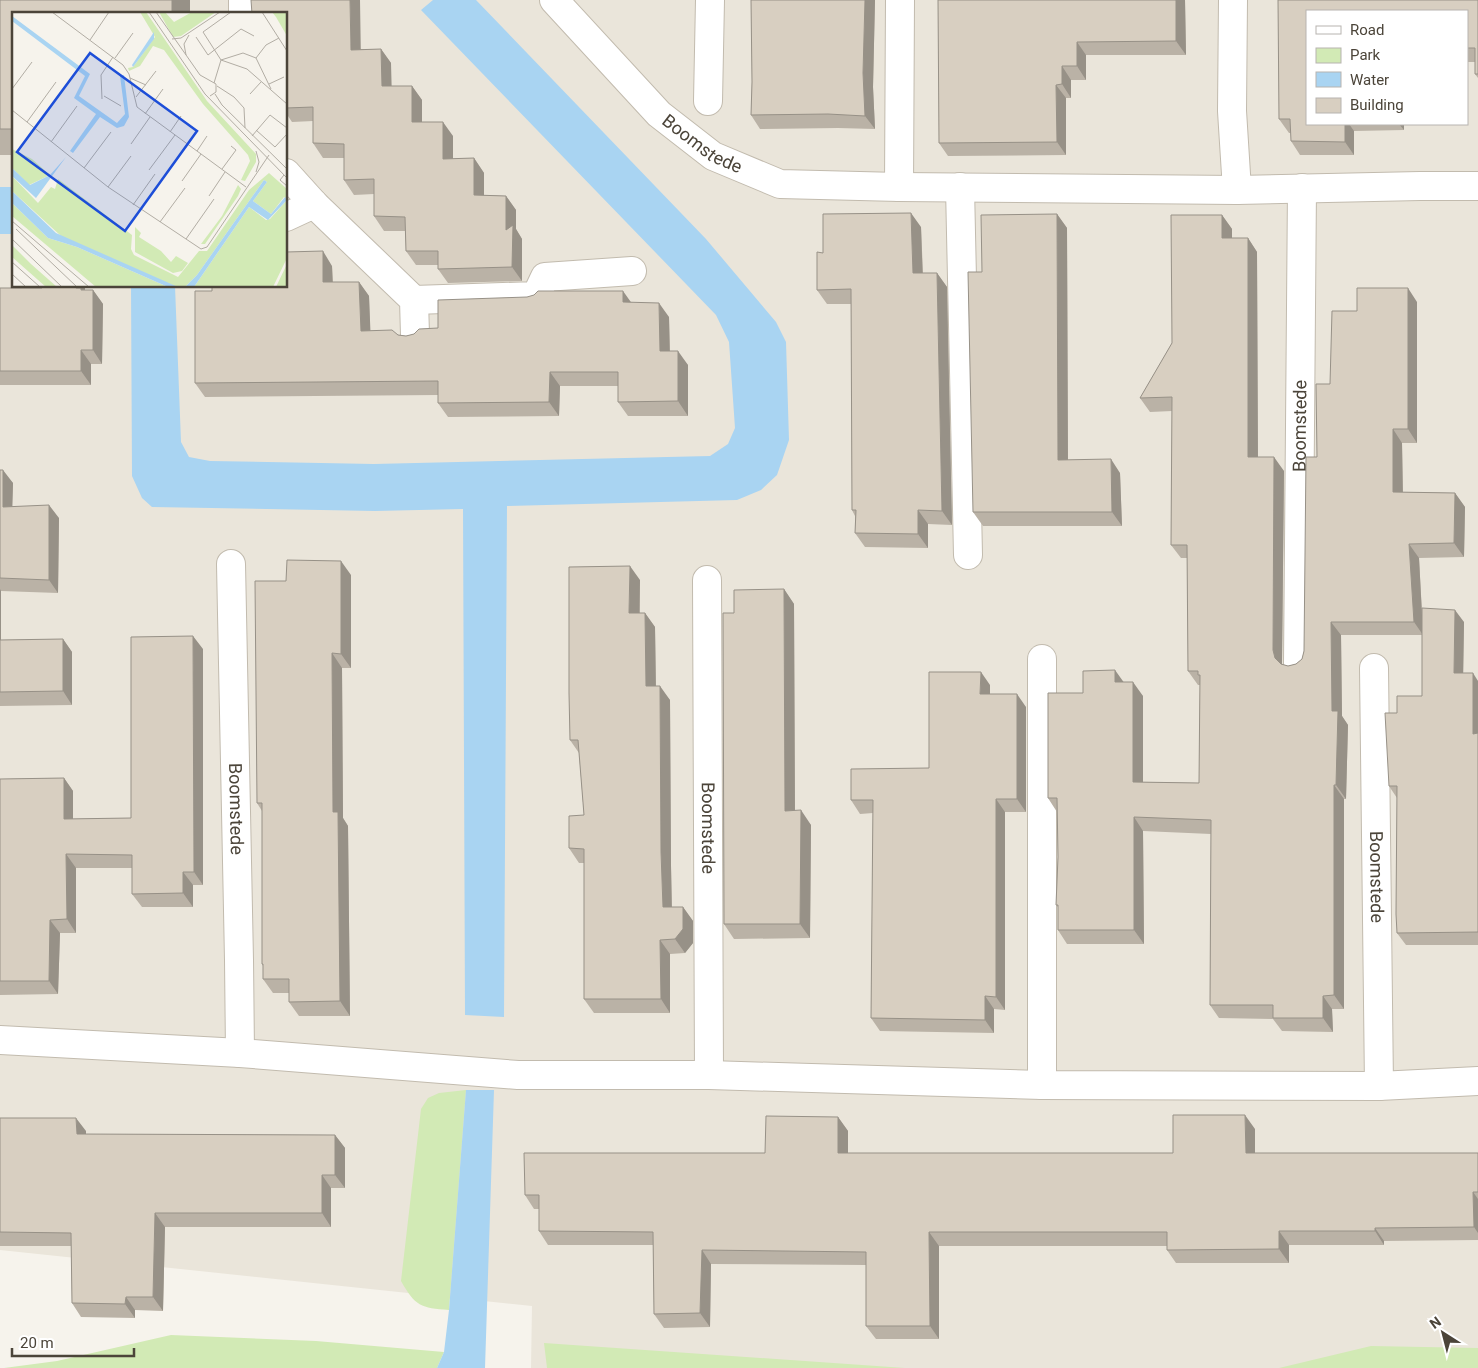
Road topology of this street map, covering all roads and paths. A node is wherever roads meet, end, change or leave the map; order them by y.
1 (554, 0) edge
2 (710, 0) edge
3 (900, 0) edge
4 (1233, 0) edge
5 (708, 101) dead end
6 (288, 175) edge
7 (1478, 186) edge
8 (899, 187) junction
9 (960, 187) junction
10 (1302, 188) junction
11 (1237, 190) junction
12 (314, 204) junction
13 (288, 216) edge
14 (632, 271) dead end
15 (414, 300) junction
16 (415, 336) edge
17 (968, 555) dead end
18 (231, 564) dead end
19 (707, 580) dead end
20 (1042, 659) dead end
21 (1298, 664) edge
22 (1374, 668) dead end
23 (0, 1040) edge
24 (240, 1053) junction
25 (709, 1075) junction
26 (1478, 1081) edge
27 (1042, 1085) junction
28 (1379, 1086) junction

1 - 8 street, Boomstede
2 - 5 street, Boomstede
3 - 8 street
4 - 11 street
6 - 12 street
7 - 10 street, Boomstede
8 - 9 street, Boomstede
9 - 11 street, Boomstede
9 - 17 street
10 - 11 street, Boomstede
10 - 21 street, Boomstede
12 - 13 street
12 - 15 street
14 - 15 street
15 - 16 street
18 - 24 street, Boomstede
19 - 25 street, Boomstede
20 - 27 street
22 - 28 street, Boomstede
23 - 24 street
24 - 25 street
25 - 27 street
26 - 28 street
27 - 28 street

